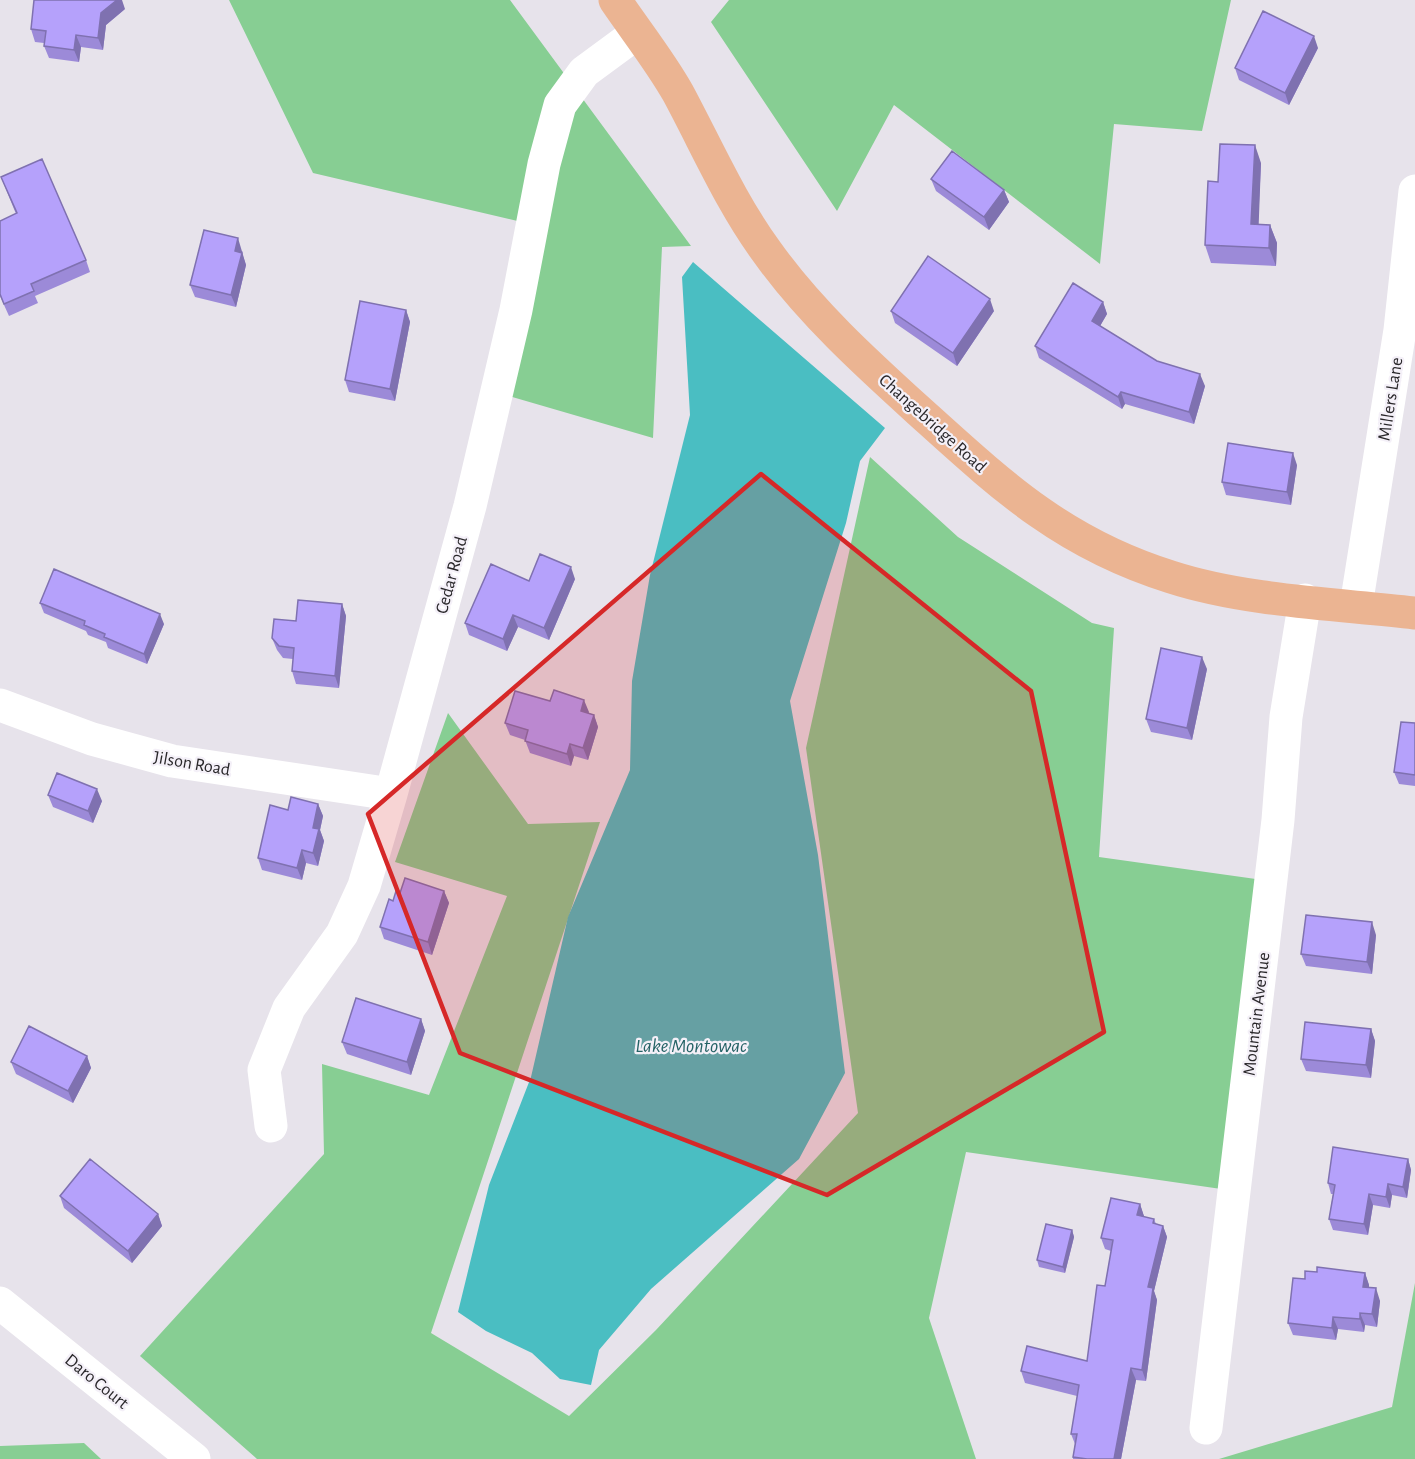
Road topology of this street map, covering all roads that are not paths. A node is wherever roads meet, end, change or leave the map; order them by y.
1 (615, 0) edge
2 (637, 33) junction
3 (1415, 191) edge
4 (1305, 600) junction
5 (1356, 606) junction
6 (1415, 613) edge
7 (0, 705) edge
8 (391, 794) junction
9 (271, 1126) dead end
10 (0, 1303) edge
11 (1206, 1428) dead end
12 (194, 1459) edge

1 - 2 main road, Changebridge Road
2 - 4 main road, Changebridge Road
2 - 8 street, Cedar Road
3 - 5 street, Millers Lane
4 - 5 main road, Changebridge Road
4 - 11 street, Mountain Avenue
5 - 6 main road, Changebridge Road
7 - 8 street, Jilson Road
8 - 9 street, Cedar Road
10 - 12 street, Daro Court

